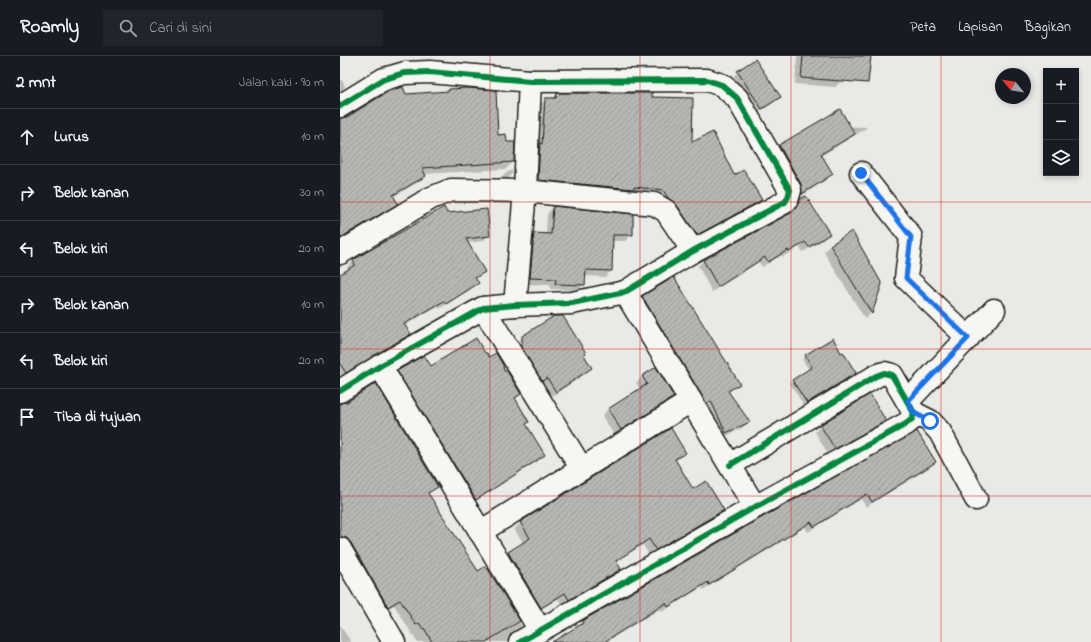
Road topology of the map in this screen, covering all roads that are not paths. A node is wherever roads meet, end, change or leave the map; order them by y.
1 (530, 81) junction
2 (340, 106) edge
3 (861, 173) dead end
4 (525, 191) junction
5 (693, 252) junction
6 (340, 254) edge
7 (625, 292) junction
8 (515, 305) junction
9 (483, 308) junction
10 (994, 310) dead end
11 (968, 338) junction
12 (380, 366) junction
13 (340, 391) edge
14 (691, 401) junction
15 (911, 407) junction
16 (730, 464) junction
17 (582, 469) junction
18 (976, 498) dead end
19 (755, 507) junction
20 (480, 532) junction
21 (340, 549) edge
22 (540, 630) junction
23 (392, 641) edge
24 (520, 642) edge

1 - 2 street
1 - 4 street
1 - 5 street
3 - 11 street
4 - 5 street
4 - 6 street
4 - 8 street
5 - 7 street
7 - 8 street
7 - 14 street
8 - 9 street
9 - 12 street
9 - 17 street
10 - 11 street
11 - 15 street
12 - 13 street
12 - 20 street
14 - 16 street
14 - 17 street
15 - 16 street
15 - 18 street
15 - 19 street
16 - 19 street
17 - 20 street
19 - 22 street
20 - 22 street
21 - 23 street
22 - 24 street

